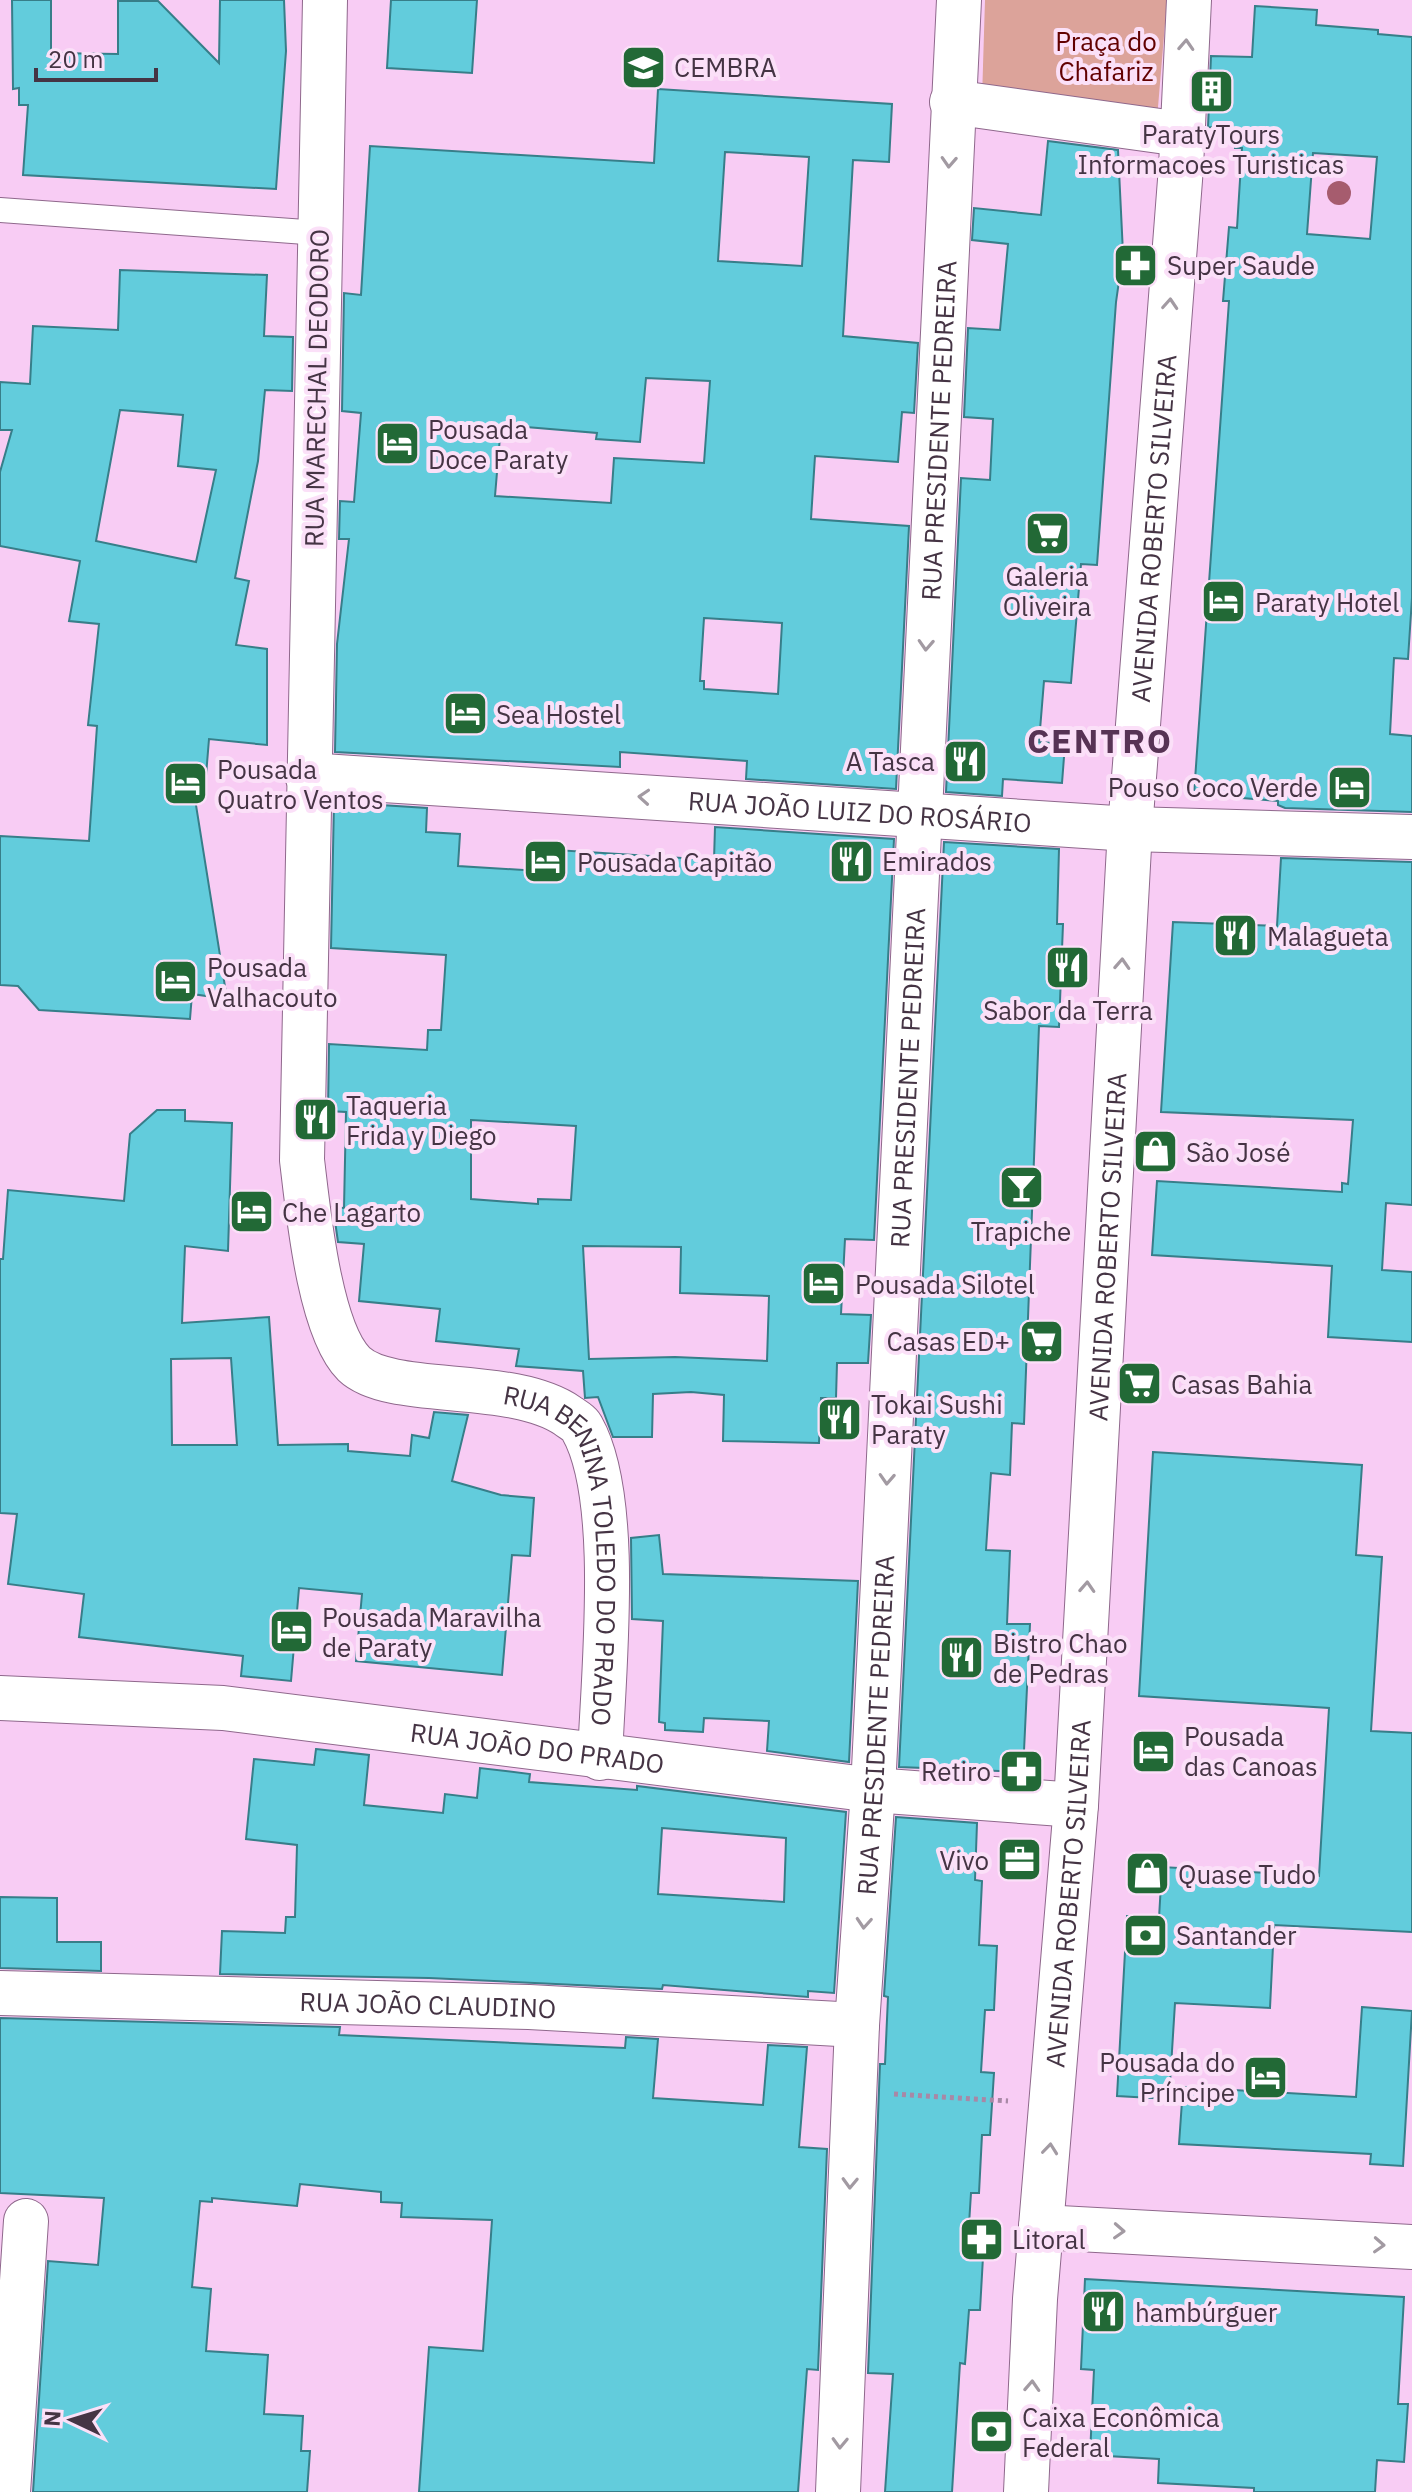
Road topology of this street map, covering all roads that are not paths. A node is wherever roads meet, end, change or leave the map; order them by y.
1 (325, 0) edge
2 (959, 0) edge
3 (1189, 0) edge
4 (952, 102) junction
5 (1181, 134) junction
6 (0, 210) edge
7 (319, 233) junction
8 (307, 775) junction
9 (918, 814) junction
10 (1130, 829) junction
11 (1412, 837) edge
12 (0, 1698) edge
13 (600, 1758) junction
14 (873, 1790) junction
15 (1076, 1805) junction
16 (0, 1993) edge
17 (857, 2025) junction
18 (26, 2221) dead end
19 (1041, 2227) junction
20 (1412, 2247) edge
21 (8, 2492) edge
22 (838, 2492) edge
23 (1026, 2492) edge

1 - 7 street, RUA MARECHAL DEODORO
2 - 4 street, RUA PRESIDENTE PEDREIRA
5 -> 3 street, AVENIDA ROBERTO SILVEIRA
4 - 5 street
4 -> 9 street, RUA PRESIDENTE PEDREIRA
10 -> 5 street, AVENIDA ROBERTO SILVEIRA
6 - 7 lane
7 - 8 street, RUA MARECHAL DEODORO
9 -> 8 street, RUA JOÃO LUIZ DO ROSÁRIO
8 - 13 street, RUA BENINA TOLEDO DO PRADO
9 - 10 street, RUA JOÃO LUIZ DO ROSÁRIO
9 -> 14 street, RUA PRESIDENTE PEDREIRA
10 - 11 street, RUA JOÃO LUIZ DO ROSÁRIO
15 -> 10 street, AVENIDA ROBERTO SILVEIRA
12 - 13 street, RUA JOÃO DO PRADO
13 - 14 street, RUA JOÃO DO PRADO
14 - 15 street, RUA JOÃO DO PRADO
14 -> 17 street, RUA PRESIDENTE PEDREIRA
19 -> 15 street, AVENIDA ROBERTO SILVEIRA
16 - 17 street, RUA JOÃO CLAUDINO
17 -> 22 street, RUA PRESIDENTE PEDREIRA
18 - 21 street
19 -> 20 street
23 -> 19 street, AVENIDA ROBERTO SILVEIRA

